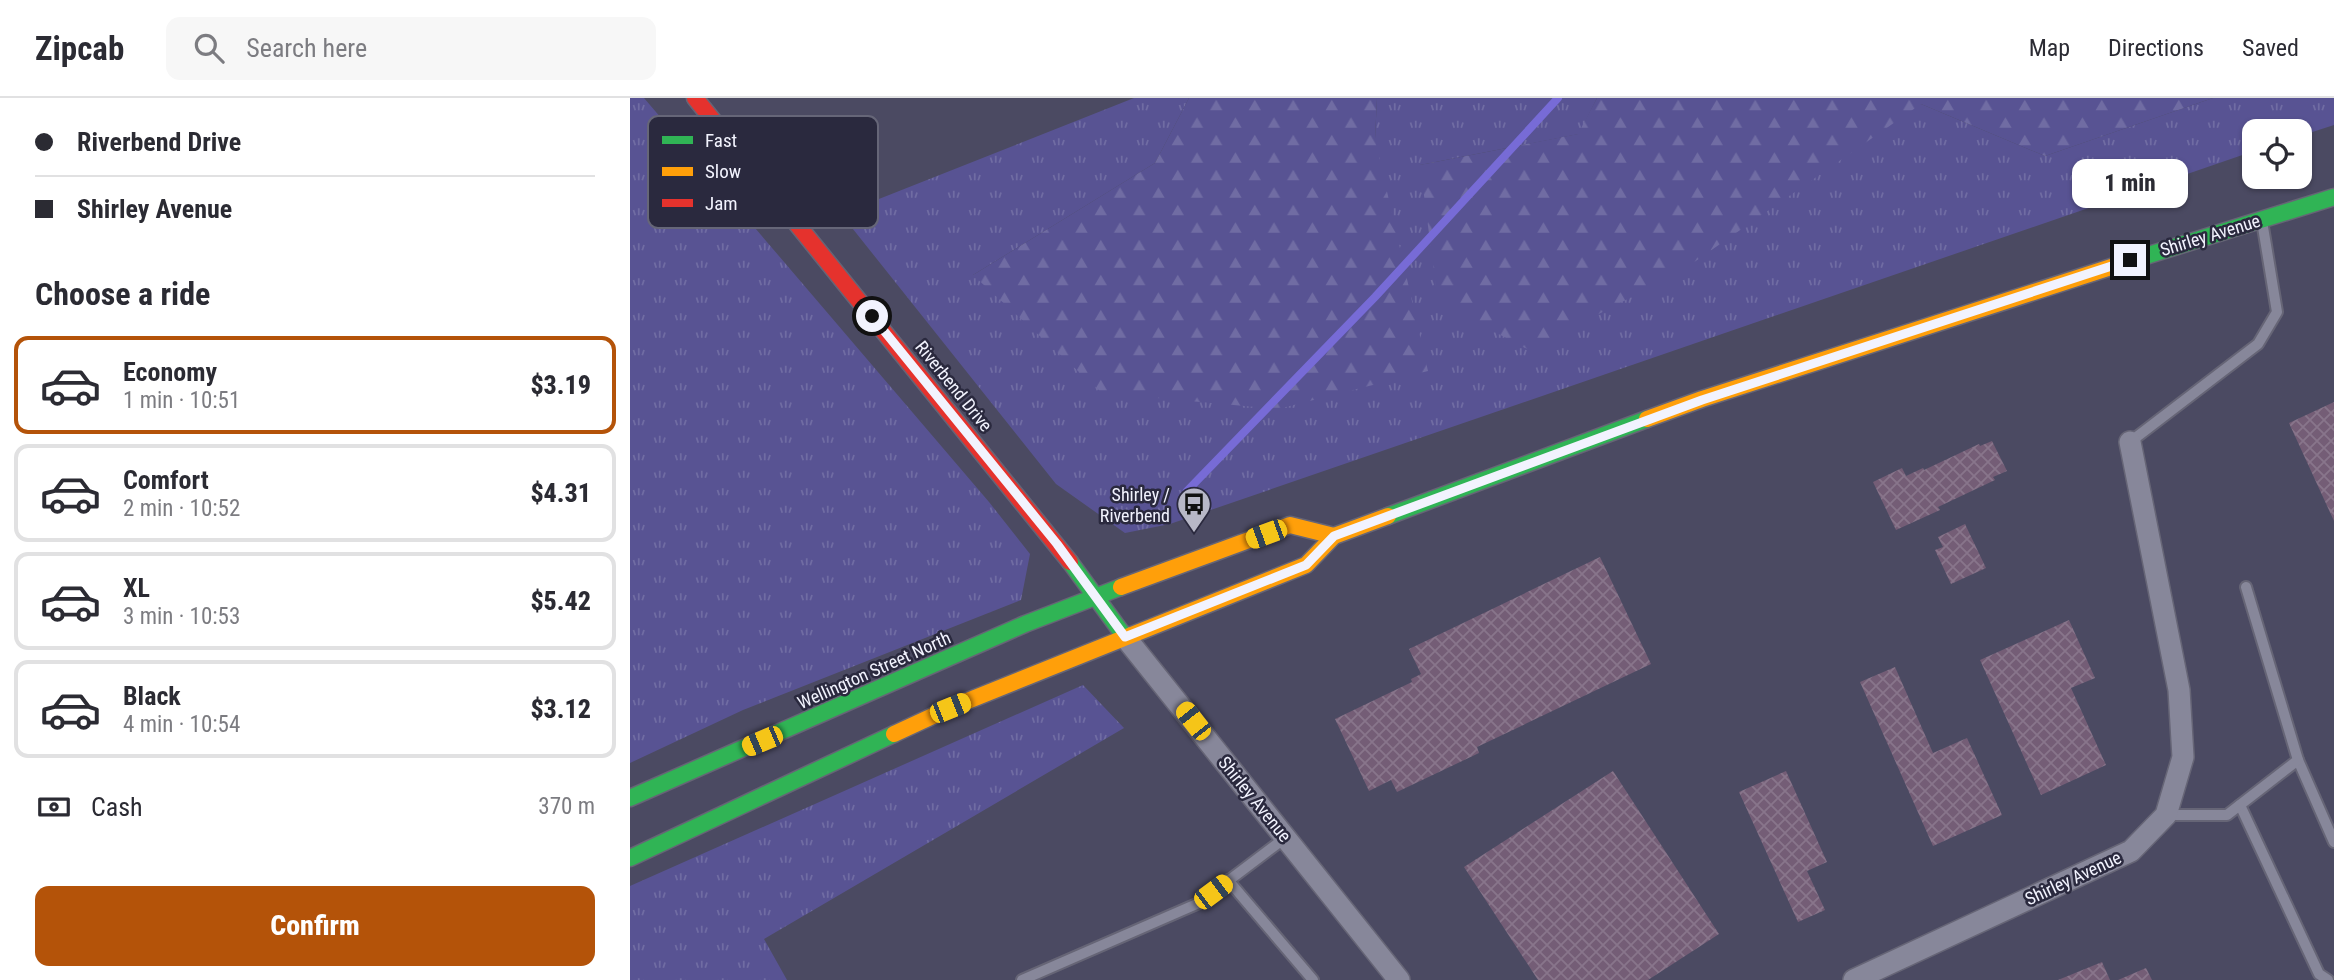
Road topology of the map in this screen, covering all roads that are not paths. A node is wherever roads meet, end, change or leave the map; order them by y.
1 (695, 98) edge
2 (710, 116) edge
3 (2334, 197) edge
4 (2262, 219) junction
5 (801, 228) edge
6 (2130, 442) joint
7 (1334, 536) junction
8 (2246, 587) dead end
9 (1097, 597) junction
10 (1125, 637) junction
11 (2298, 760) junction
12 (630, 798) edge
13 (2240, 806) junction
14 (2166, 815) junction
15 (1285, 838) junction
16 (2334, 842) edge
17 (630, 858) edge
18 (1228, 880) junction
19 (1022, 980) edge
20 (1313, 980) edge
21 (1399, 980) edge
22 (1854, 980) edge
23 (2328, 980) edge

1 - 2 main road, Riverbend Drive
3 - 4 main road, Shirley Avenue
4 - 6 lane
4 - 7 main road, Shirley Avenue
5 - 9 main road, Riverbend Drive
6 - 14 street, Shirley Avenue
7 - 9 main road
7 - 10 main road, Shirley Avenue
8 - 11 lane
9 - 10 main road, Riverbend Drive
9 - 12 main road, Wellington Street North
10 - 15 street, Shirley Avenue
10 - 17 main road
11 - 13 lane
11 - 16 lane
13 - 14 lane
13 - 23 lane
14 - 22 street, Shirley Avenue
15 - 18 lane
15 - 21 street, Shirley Avenue
18 - 19 lane
18 - 20 lane

